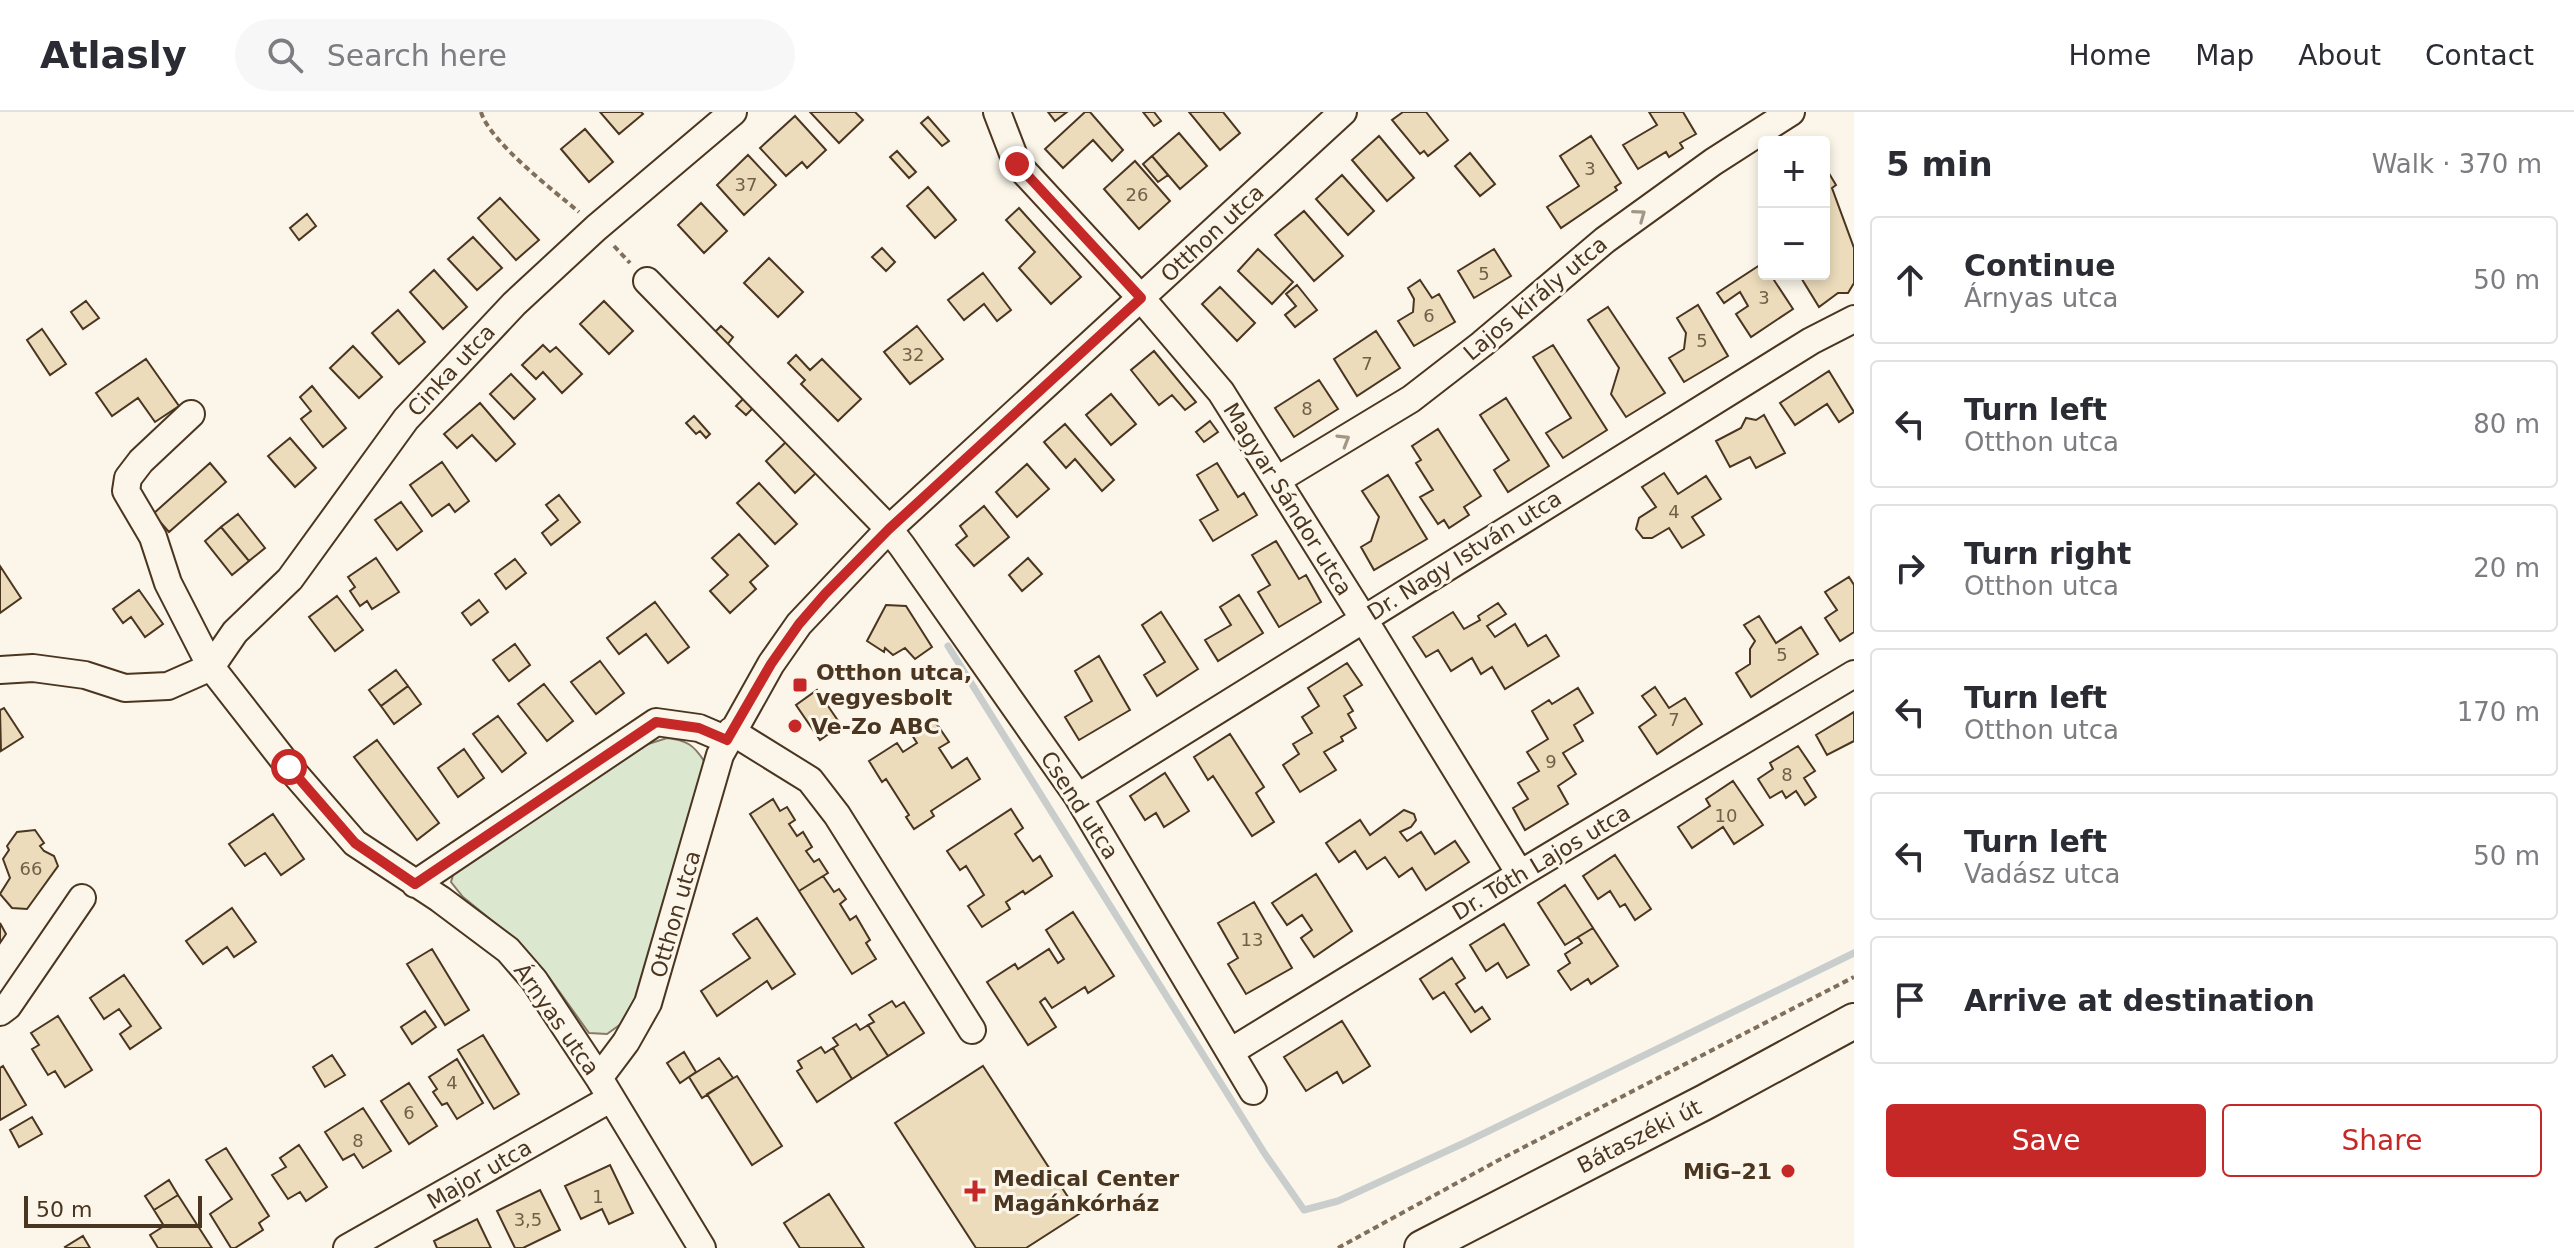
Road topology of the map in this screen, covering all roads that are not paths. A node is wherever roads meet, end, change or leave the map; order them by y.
1 (733, 112) edge
2 (997, 112) edge
3 (1343, 112) edge
4 (1791, 112) edge
5 (647, 281) road end
6 (1141, 298) junction
7 (1854, 319) edge
8 (191, 414) dead end
9 (1277, 480) junction
10 (889, 529) junction
11 (1363, 618) junction
12 (211, 667) junction
13 (0, 670) edge
14 (1854, 674) edge
15 (729, 736) junction
16 (1078, 797) junction
17 (1520, 874) junction
18 (415, 884) junction
19 (82, 898) dead end
20 (0, 1012) edge
21 (1854, 1021) edge
22 (972, 1030) dead end
23 (1230, 1052) junction
24 (604, 1088) junction
25 (1253, 1091) dead end
26 (347, 1248) edge
27 (702, 1248) edge
28 (1422, 1248) edge

1 - 12 street, Cinka utca
2 - 6 street, Magyar Sándor utca
3 - 6 street, Otthon utca
9 -> 4 street, Lajos király utca
5 - 10 street, Csend utca
6 - 9 street, Magyar Sándor utca
6 - 10 street, Otthon utca
7 - 11 street, Dr. Nagy István utca
8 - 12 street, Árnyas utca
9 - 11 street, Magyar Sándor utca
10 - 15 street, Otthon utca
10 - 16 street, Csend utca
11 - 16 street, Dr. Nagy István utca
11 - 17 street, Magyar Sándor utca
12 - 13 street
12 - 18 street, Árnyas utca
14 - 17 street, Dr. Tóth Lajos utca
15 - 18 street
15 - 22 street
15 - 24 street, Otthon utca
16 - 23 street, Csend utca
17 - 23 street, Dr. Tóth Lajos utca
18 - 24 street, Árnyas utca
19 - 20 street
21 - 28 main road, Bátaszéki út
23 - 25 street, Csend utca
24 - 26 street, Major utca
24 - 27 street, Árnyas utca

